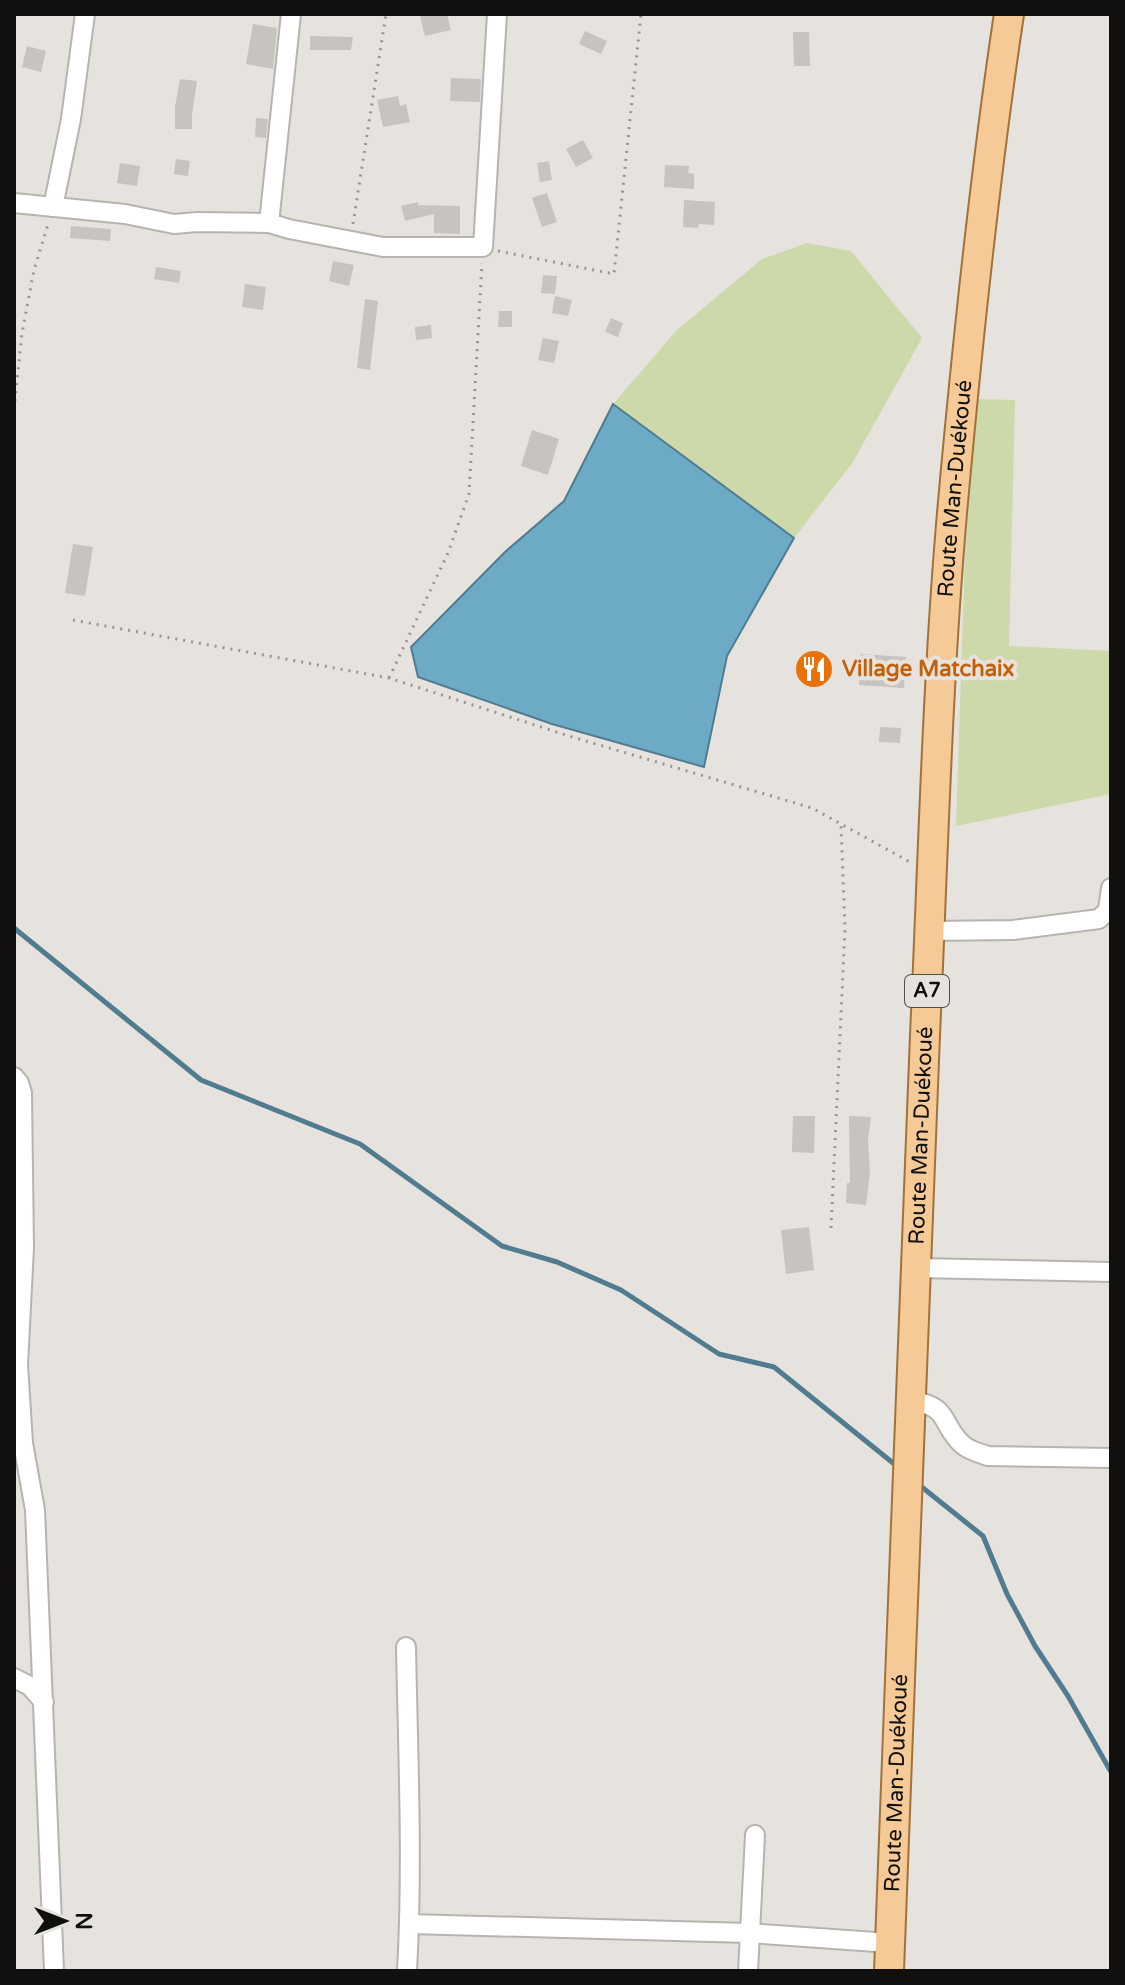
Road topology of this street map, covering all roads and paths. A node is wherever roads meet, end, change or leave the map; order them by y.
1 (85, 14) edge
2 (291, 14) edge
3 (386, 14) edge
4 (497, 14) edge
5 (641, 14) edge
6 (1009, 14) edge
7 (14, 203) edge
8 (53, 207) junction
9 (269, 223) junction
10 (350, 241) junction
11 (483, 247) junction
12 (14, 409) edge
13 (73, 620) dead end
14 (389, 678) junction
15 (841, 824) junction
16 (932, 873) junction
17 (1111, 888) edge
18 (929, 931) junction
19 (14, 1077) edge
20 (831, 1228) dead end
21 (916, 1268) junction
22 (1111, 1272) edge
23 (910, 1401) junction
24 (1111, 1458) edge
25 (406, 1647) dead end
26 (14, 1678) edge
27 (44, 1702) junction
28 (755, 1835) dead end
29 (409, 1924) junction
30 (749, 1933) junction
31 (889, 1957) edge
32 (54, 1971) edge
33 (407, 1971) edge
34 (748, 1971) edge

1 - 8 street
2 - 9 street
3 - 10 path
4 - 11 street
5 - 11 path
6 - 16 main road, Route Man-Duékoué / A7
7 - 8 street
8 - 9 street
8 - 12 path
9 - 10 street
10 - 11 street
11 - 14 path
13 - 14 path
14 - 15 path
15 - 16 path
15 - 20 path
16 - 18 main road, Route Man-Duékoué / A7
17 - 18 street
18 - 21 main road, Route Man-Duékoué / A7
19 - 27 street
21 - 22 street
21 - 23 main road, Route Man-Duékoué / A7
23 - 24 street
23 - 31 main road, Route Man-Duékoué / A7
25 - 29 street
26 - 27 street
27 - 32 street
28 - 30 street
29 - 30 street
29 - 33 street
30 - 31 street
30 - 34 street

